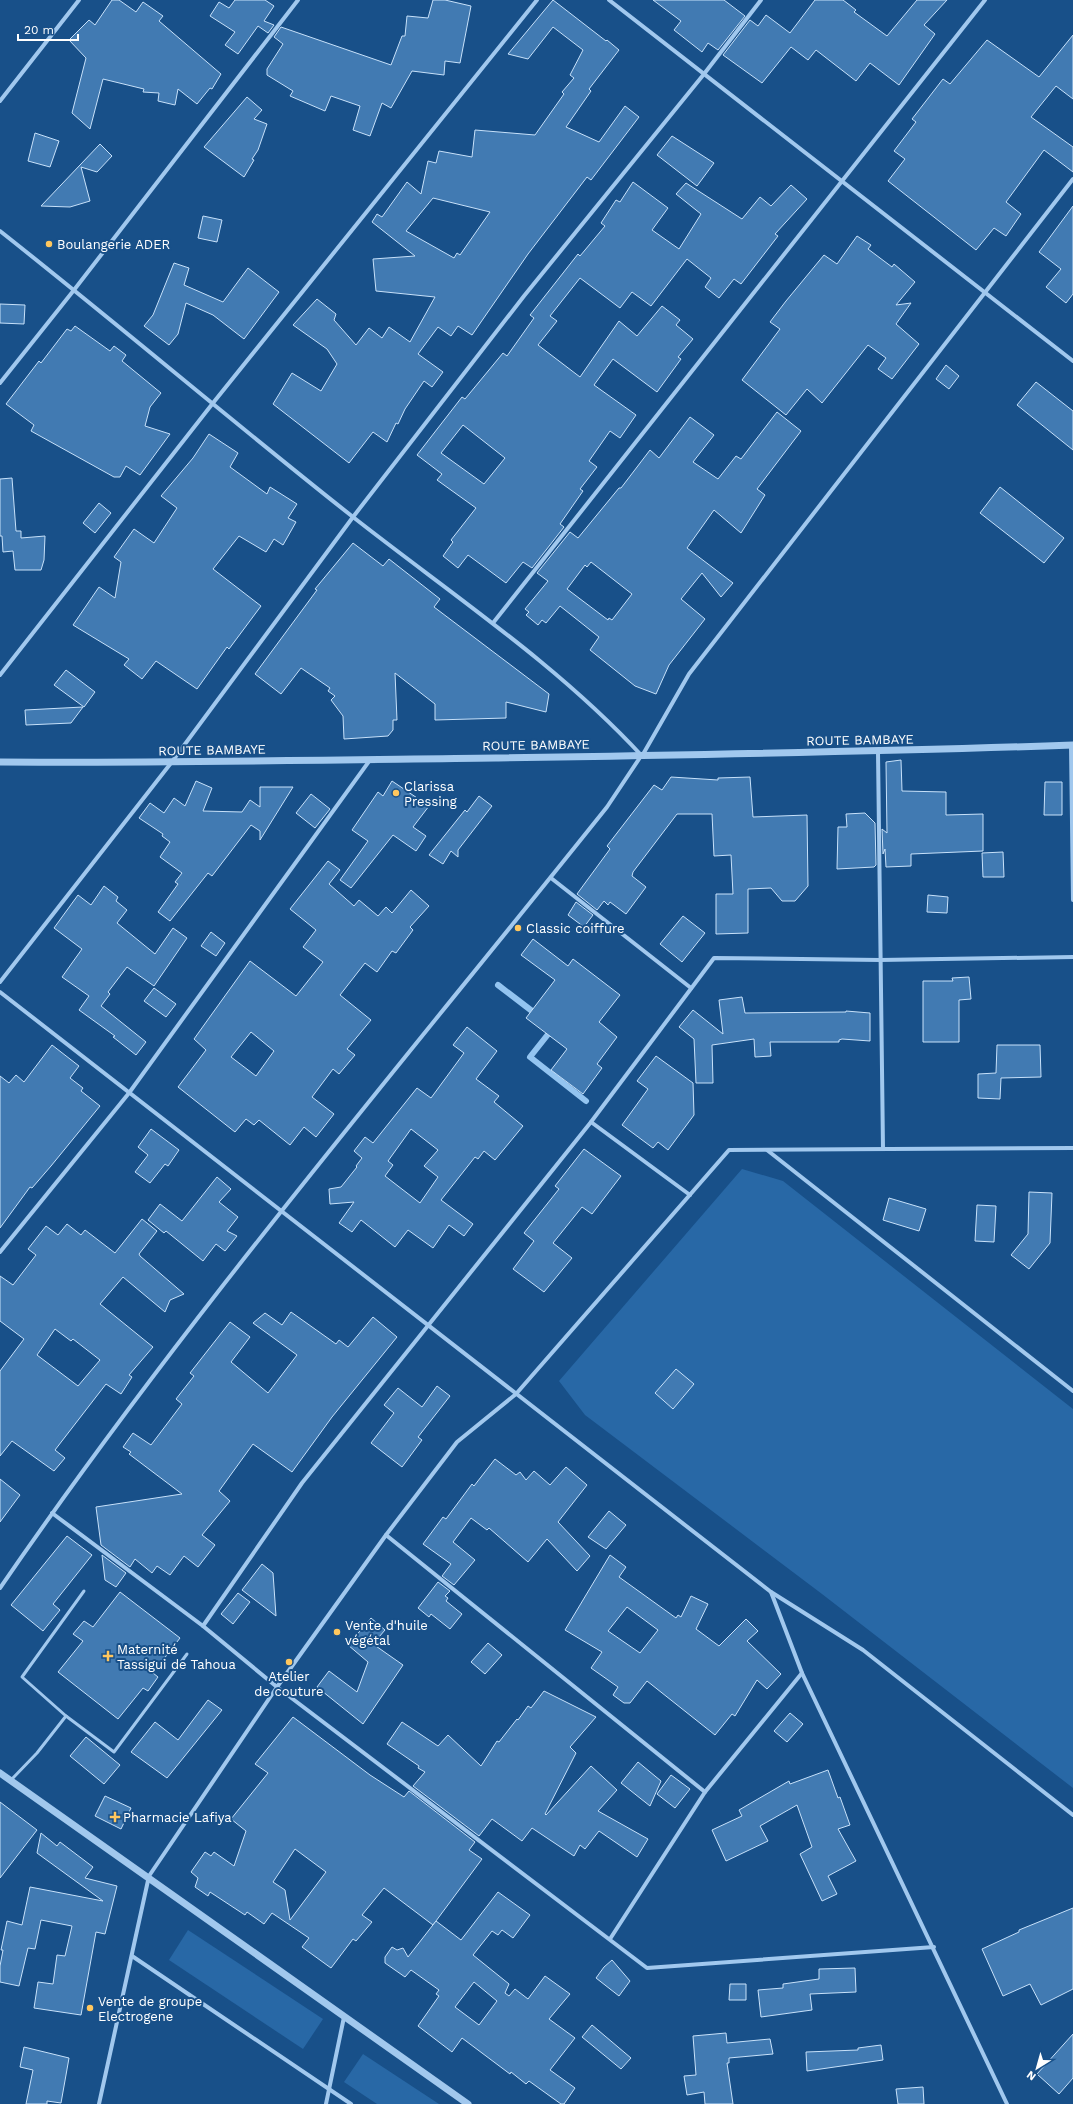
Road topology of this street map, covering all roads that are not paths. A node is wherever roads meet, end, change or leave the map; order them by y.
1 (79, 0) edge
2 (298, 0) edge
3 (538, 0) edge
4 (609, 0) edge
5 (761, 0) edge
6 (985, 0) edge
7 (704, 74) junction
8 (0, 101) edge
9 (1073, 180) edge
10 (843, 182) junction
11 (0, 231) edge
12 (74, 290) junction
13 (986, 293) junction
14 (1073, 361) edge
15 (0, 382) edge
16 (213, 404) junction
17 (353, 517) junction
18 (493, 624) junction
19 (0, 674) edge
20 (1072, 745) edge
21 (878, 752) junction
22 (642, 756) junction
23 (370, 760) junction
24 (0, 762) edge
25 (171, 763) junction
26 (551, 878) junction
27 (1073, 900) edge
28 (1073, 957) edge
29 (880, 960) junction
30 (0, 982) edge
31 (690, 988) junction
32 (0, 992) edge
33 (129, 1093) junction
34 (591, 1122) junction
35 (1073, 1148) edge
36 (882, 1149) junction
37 (767, 1150) junction
38 (690, 1195) junction
39 (280, 1210) junction
40 (0, 1252) edge
41 (428, 1326) junction
42 (1073, 1391) edge
43 (516, 1394) junction
44 (52, 1513) junction
45 (386, 1535) junction
46 (0, 1588) edge
47 (84, 1591) dead end
48 (770, 1592) junction
49 (203, 1626) junction
50 (187, 1654) dead end
51 (802, 1673) junction
52 (277, 1686) junction
53 (66, 1716) junction
54 (0, 1773) edge
55 (12, 1780) junction
56 (705, 1792) junction
57 (1073, 1815) edge
58 (149, 1876) junction
59 (610, 1939) junction
60 (934, 1947) junction
61 (132, 1956) junction
62 (344, 2016) junction
63 (329, 2089) junction
64 (464, 2103) edge
65 (99, 2104) edge
66 (326, 2104) edge
67 (351, 2104) edge
68 (1007, 2104) edge

1 - 8 street
2 - 12 street
3 - 16 street
4 - 7 street
5 - 7 street
6 - 10 street
7 - 10 street
7 - 17 street
9 - 13 street
10 - 13 street
10 - 18 street
11 - 12 street
12 - 15 street
12 - 16 street
13 - 14 street
13 - 22 street
16 - 17 street
16 - 19 street
17 - 18 street
17 - 25 street
18 - 22 street
20 - 21 street, ROUTE BAMBAYE
20 - 27 street
21 - 22 street, ROUTE BAMBAYE
21 - 29 street
22 - 23 street, ROUTE BAMBAYE
22 - 26 street
23 - 25 street, ROUTE BAMBAYE
23 - 33 street
24 - 25 street, ROUTE BAMBAYE
25 - 30 street
26 - 31 street
26 - 39 street
28 - 29 street
29 - 31 street
29 - 36 street
31 - 34 street
32 - 33 street
33 - 39 street
33 - 40 street
34 - 38 street
34 - 41 street
35 - 36 street
36 - 37 street
37 - 38 street
37 - 42 street
38 - 43 street
39 - 41 street
39 - 44 street
41 - 43 street
41 - 49 street
43 - 45 street
43 - 48 street
44 - 46 street
44 - 49 street
45 - 52 street
45 - 56 street
47 - 53 lane
48 - 51 street
48 - 57 street
49 - 52 street
50 - 53 lane
51 - 56 street
51 - 60 street
52 - 58 street
52 - 59 street
53 - 55 lane
54 - 55 street
55 - 58 street
56 - 59 street
58 - 61 street
58 - 62 street
59 - 60 street
60 - 68 street
61 - 63 street
61 - 65 street
62 - 63 street
62 - 64 street
63 - 66 street
63 - 67 street

